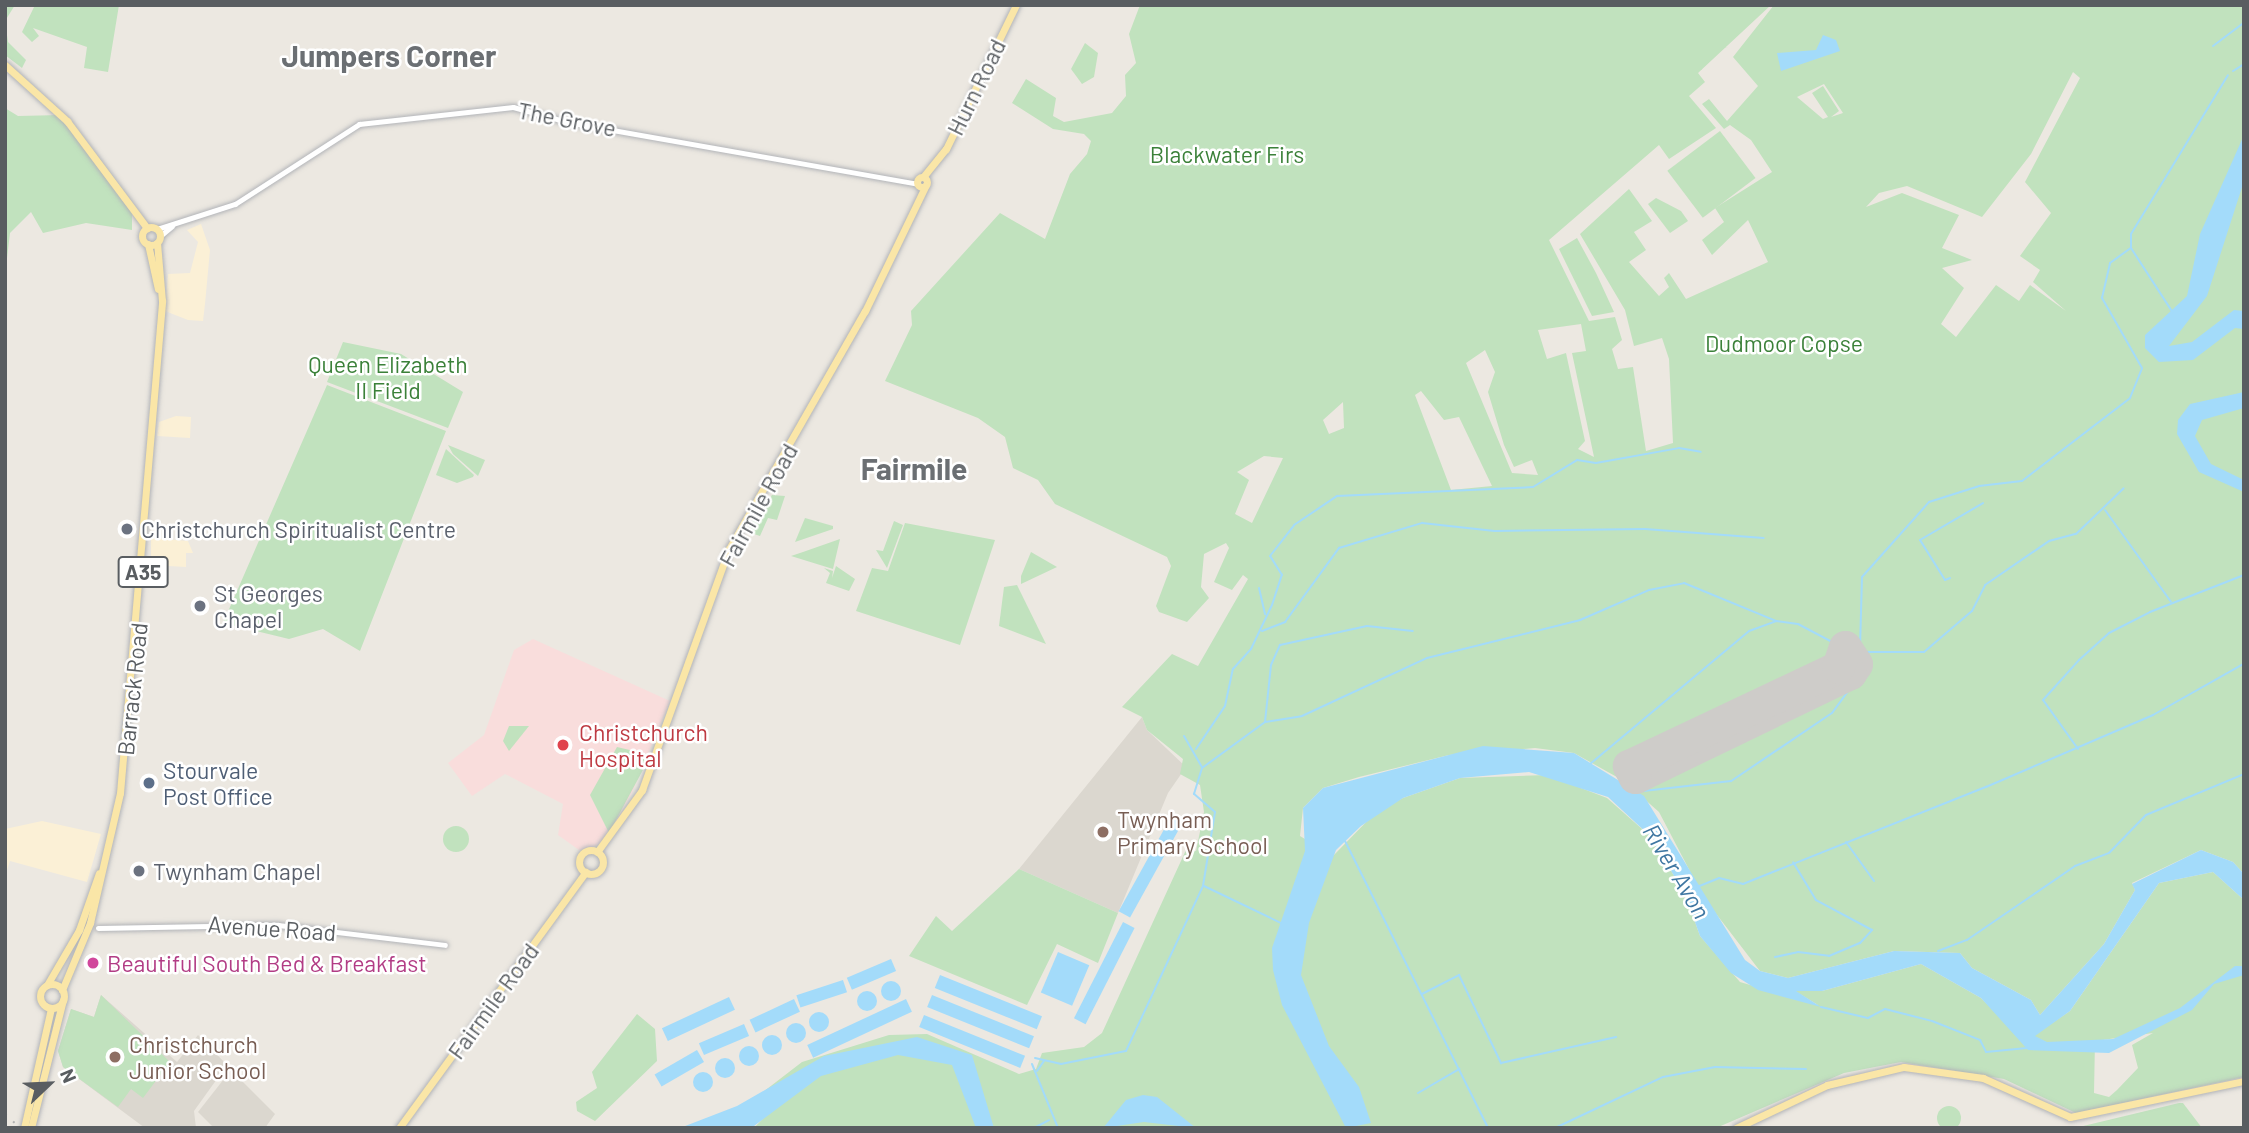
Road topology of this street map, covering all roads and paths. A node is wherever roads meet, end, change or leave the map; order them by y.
1 (1016, 5) edge
2 (5, 65) edge
3 (921, 182) junction
4 (147, 228) junction
5 (158, 236) junction
6 (148, 244) junction
7 (160, 318) junction
8 (108, 850) junction
9 (597, 852) junction
10 (586, 872) junction
11 (98, 928) dead end
12 (446, 945) dead end
13 (47, 985) junction
14 (62, 990) junction
15 (63, 1000) junction
16 (51, 1008) junction
17 (2244, 1081) edge
18 (27, 1126) edge
19 (399, 1128) edge
20 (1736, 1128) edge

1 - 3 main road, Hurn Road
2 - 4 main road
3 - 5 street, The Grove
3 - 9 main road, Fairmile Road
4 - 5 main road
4 - 6 main road, A35
5 - 6 main road
5 - 7 main road, Barrack Road / A35
6 - 7 main road, Barrack Road / A35
7 - 8 main road, Barrack Road / A35
8 - 13 main road, Barrack Road / A35
8 - 14 main road, Barrack Road / A35
9 - 10 main road
9 - 10 main road
10 - 19 main road, Fairmile Road
11 - 12 street, Avenue Road
13 - 14 main road
13 - 16 main road, A35
14 - 15 main road, A35
15 - 16 main road
15 - 18 main road, A35
16 - 18 main road, A35
17 - 20 main road

